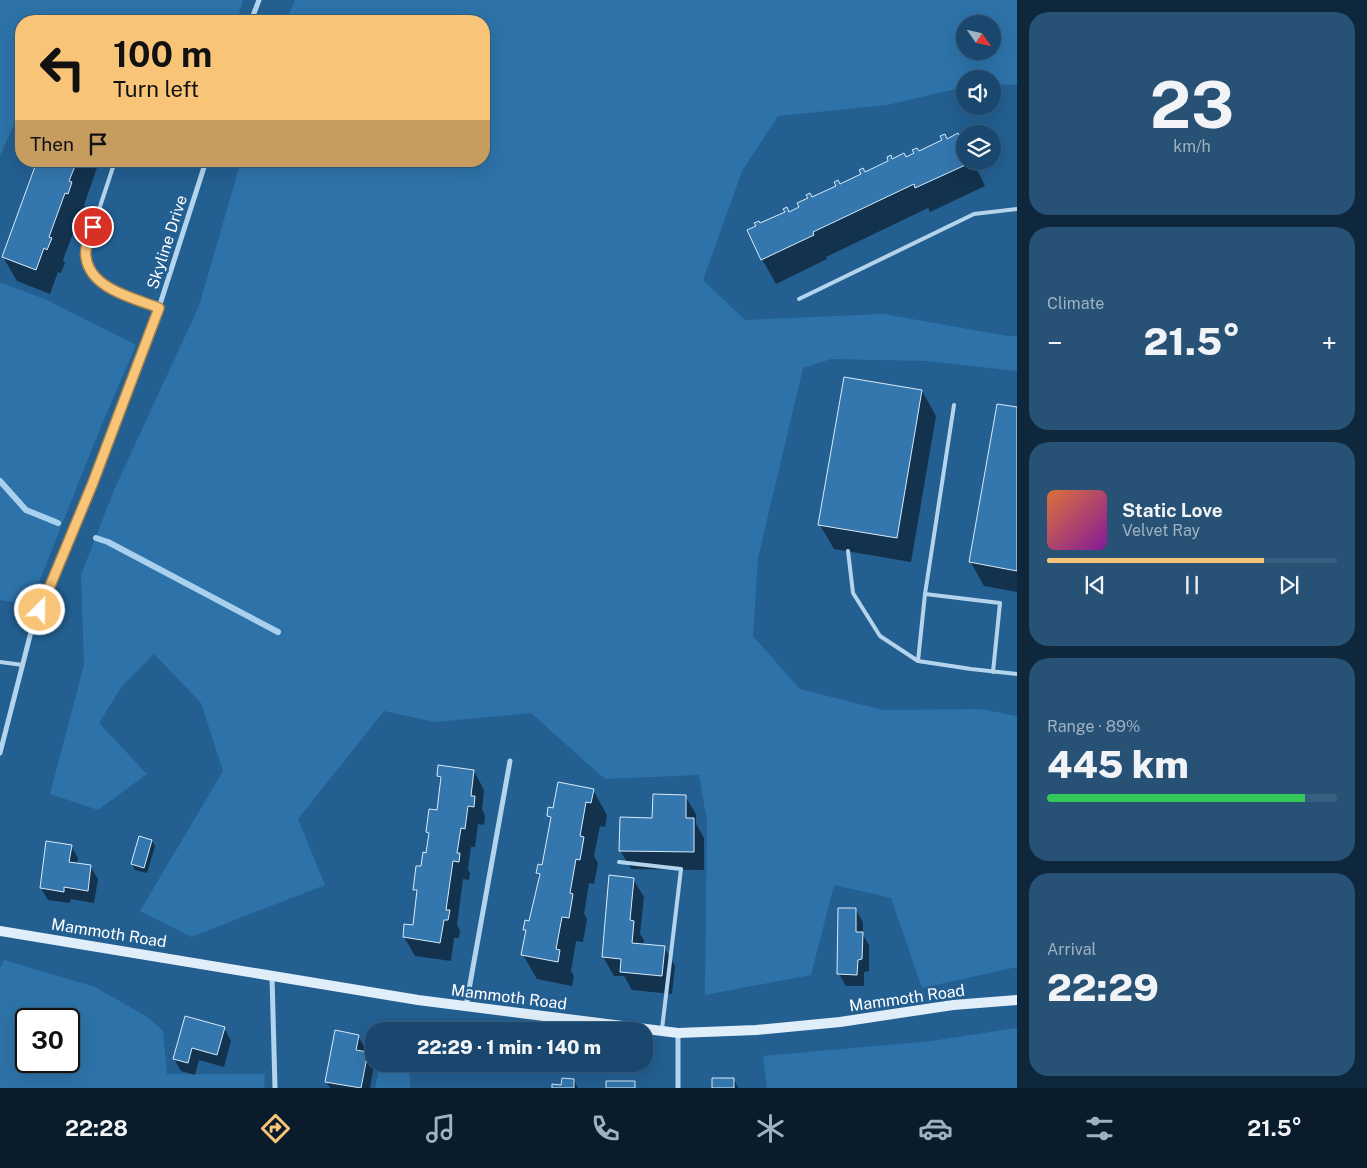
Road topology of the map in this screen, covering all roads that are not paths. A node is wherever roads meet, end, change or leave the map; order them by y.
1 (259, 0) edge
2 (253, 15) edge
3 (113, 167) edge
4 (204, 167) edge
5 (1017, 209) edge
6 (799, 299) dead end
7 (159, 308) junction
8 (954, 406) dead end
9 (848, 551) dead end
10 (925, 594) junction
11 (918, 661) junction
12 (0, 662) edge
13 (23, 665) junction
14 (993, 672) junction
15 (1017, 674) edge
16 (0, 753) edge
17 (510, 761) dead end
18 (619, 862) dead end
19 (0, 931) edge
20 (272, 976) junction
21 (1017, 1000) edge
22 (466, 1006) junction
23 (662, 1031) junction
24 (678, 1033) junction
25 (274, 1088) edge
26 (678, 1088) edge

1 - 2 street
3 - 7 lane
4 - 7 street, Skyline Drive
5 - 6 lane
7 - 13 street, Skyline Drive
8 - 10 lane
9 - 11 lane
10 - 11 lane
10 - 14 lane
11 - 14 lane
12 - 13 lane
13 - 16 street, Skyline Drive
14 - 15 lane
17 - 22 street
18 - 23 lane
19 - 20 main road, Mammoth Road
20 - 22 main road, Mammoth Road
20 - 25 street
21 - 24 main road, Mammoth Road
22 - 23 main road, Mammoth Road
23 - 24 main road, Mammoth Road
24 - 26 street

